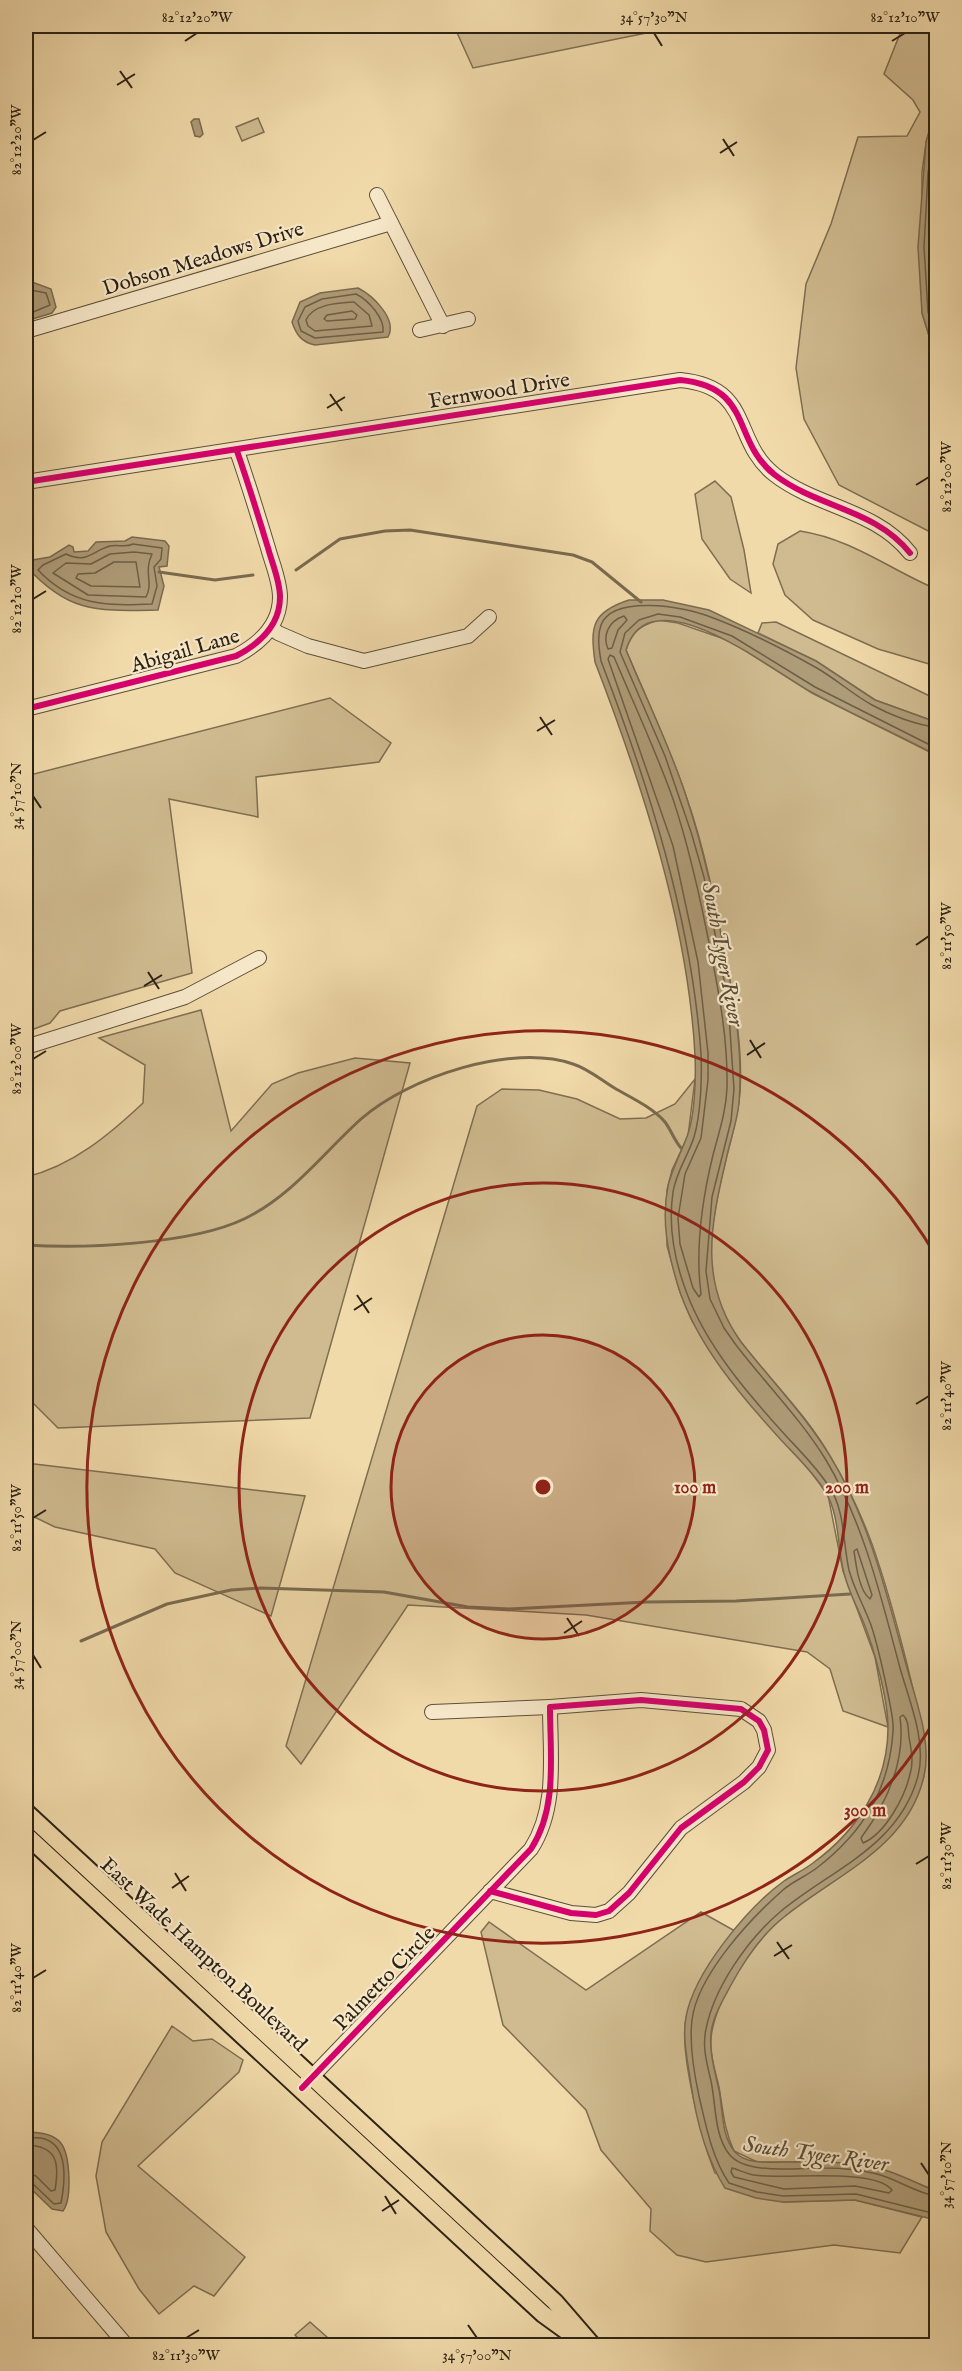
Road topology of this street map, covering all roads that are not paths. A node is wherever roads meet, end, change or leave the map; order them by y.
1 (377, 195) dead end
2 (391, 223) junction
3 (468, 320) dead end
4 (443, 326) junction
5 (420, 330) dead end
6 (26, 331) edge
7 (237, 451) junction
8 (26, 482) edge
9 (910, 553) dead end
10 (489, 617) dead end
11 (271, 627) junction
12 (26, 709) edge
13 (259, 958) dead end
14 (26, 1047) edge
15 (550, 1707) junction
16 (432, 1712) dead end
17 (26, 1812) edge
18 (26, 1835) edge
19 (490, 1892) junction
20 (307, 2082) junction
21 (26, 2228) edge
22 (491, 2254) junction
23 (127, 2346) edge
24 (587, 2346) edge
25 (593, 2346) edge

1 - 2 street
2 - 4 street
2 - 6 street, Dobson Meadows Drive
3 - 4 street
4 - 5 street
7 - 8 street, Fernwood Drive
7 - 9 street, Fernwood Drive
7 - 11 street, Abigail Lane
10 - 11 street
11 - 12 street, Abigail Lane
13 - 14 street
15 - 16 street
15 - 19 street, Palmetto Circle
15 - 19 street
17 - 20 main road, East Wade Hampton Boulevard
18 - 20 main road, East Wade Hampton Boulevard
19 - 20 street, Palmetto Circle
20 - 22 main road, East Wade Hampton Boulevard
21 - 23 street
22 - 24 main road, East Wade Hampton Boulevard
22 - 25 main road, East Wade Hampton Boulevard

